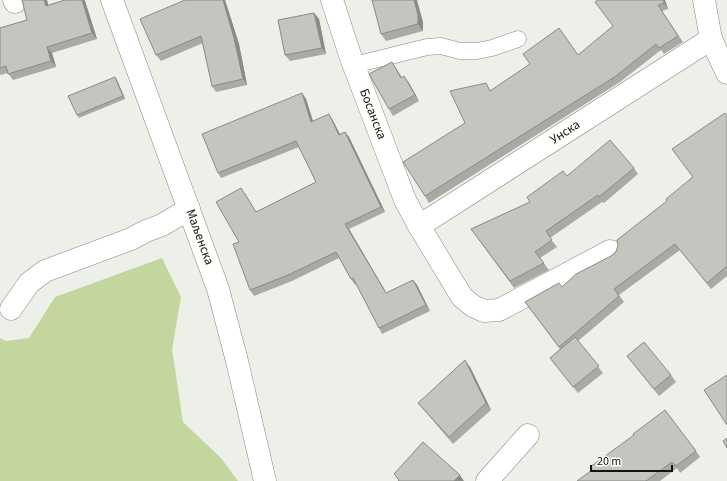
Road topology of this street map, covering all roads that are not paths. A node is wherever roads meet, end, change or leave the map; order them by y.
1 (112, 0) edge
2 (332, 0) edge
3 (704, 0) edge
4 (518, 39) dead end
5 (710, 39) junction
6 (354, 65) junction
7 (727, 73) edge
8 (190, 209) junction
9 (419, 226) junction
10 (610, 251) dead end
11 (11, 309) dead end
12 (528, 435) dead end
13 (264, 481) edge
14 (487, 481) edge

1 - 8 street, Маљенска
2 - 6 street, Босанска
3 - 5 street
4 - 6 lane
5 - 7 street
5 - 9 street, Унска
6 - 9 street, Босанска
8 - 11 street
8 - 13 street, Маљенска
9 - 10 street, Босанска
12 - 14 street

